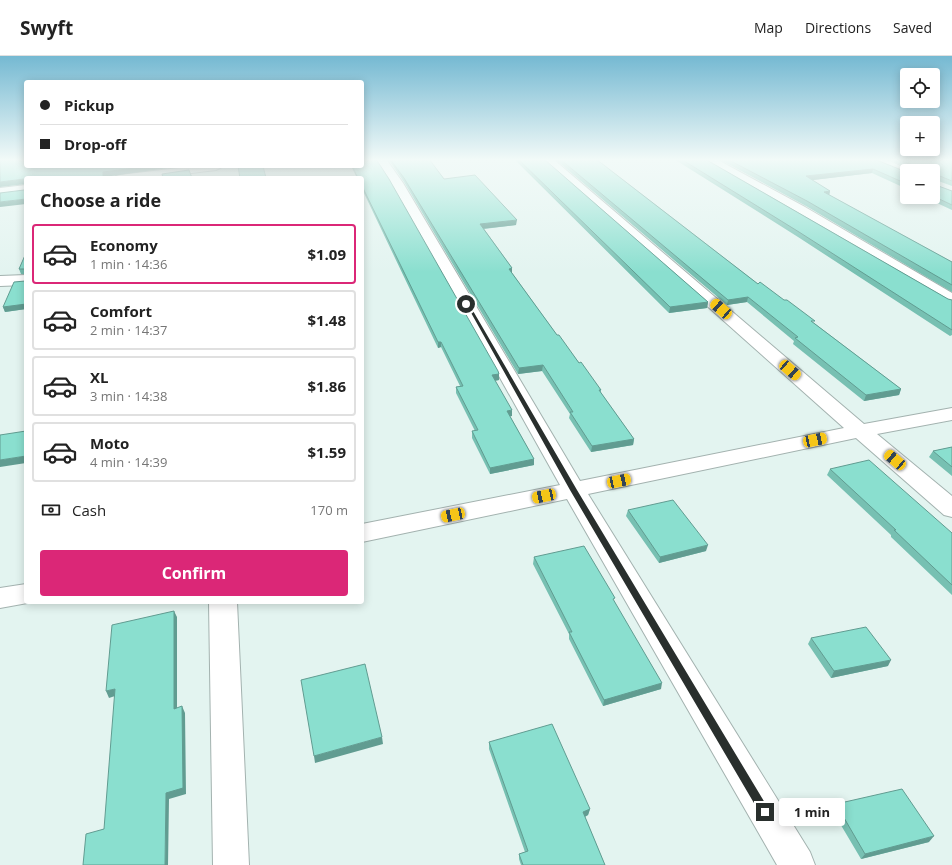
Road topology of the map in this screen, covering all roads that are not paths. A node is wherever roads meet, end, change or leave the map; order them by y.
1 (405, 197) edge
2 (590, 197) edge
3 (776, 197) edge
4 (24, 280) edge
5 (0, 281) edge
6 (952, 300) edge
7 (952, 414) edge
8 (860, 431) junction
9 (574, 490) junction
10 (952, 508) edge
11 (364, 533) edge
12 (24, 594) edge
13 (0, 598) edge
14 (223, 604) edge
15 (231, 865) edge
16 (797, 865) edge

1 - 9 street
2 - 8 street
3 - 6 street
4 - 5 street
7 - 8 street
8 - 9 street
8 - 10 street
9 - 11 street
9 - 16 street
12 - 13 street
14 - 15 street

